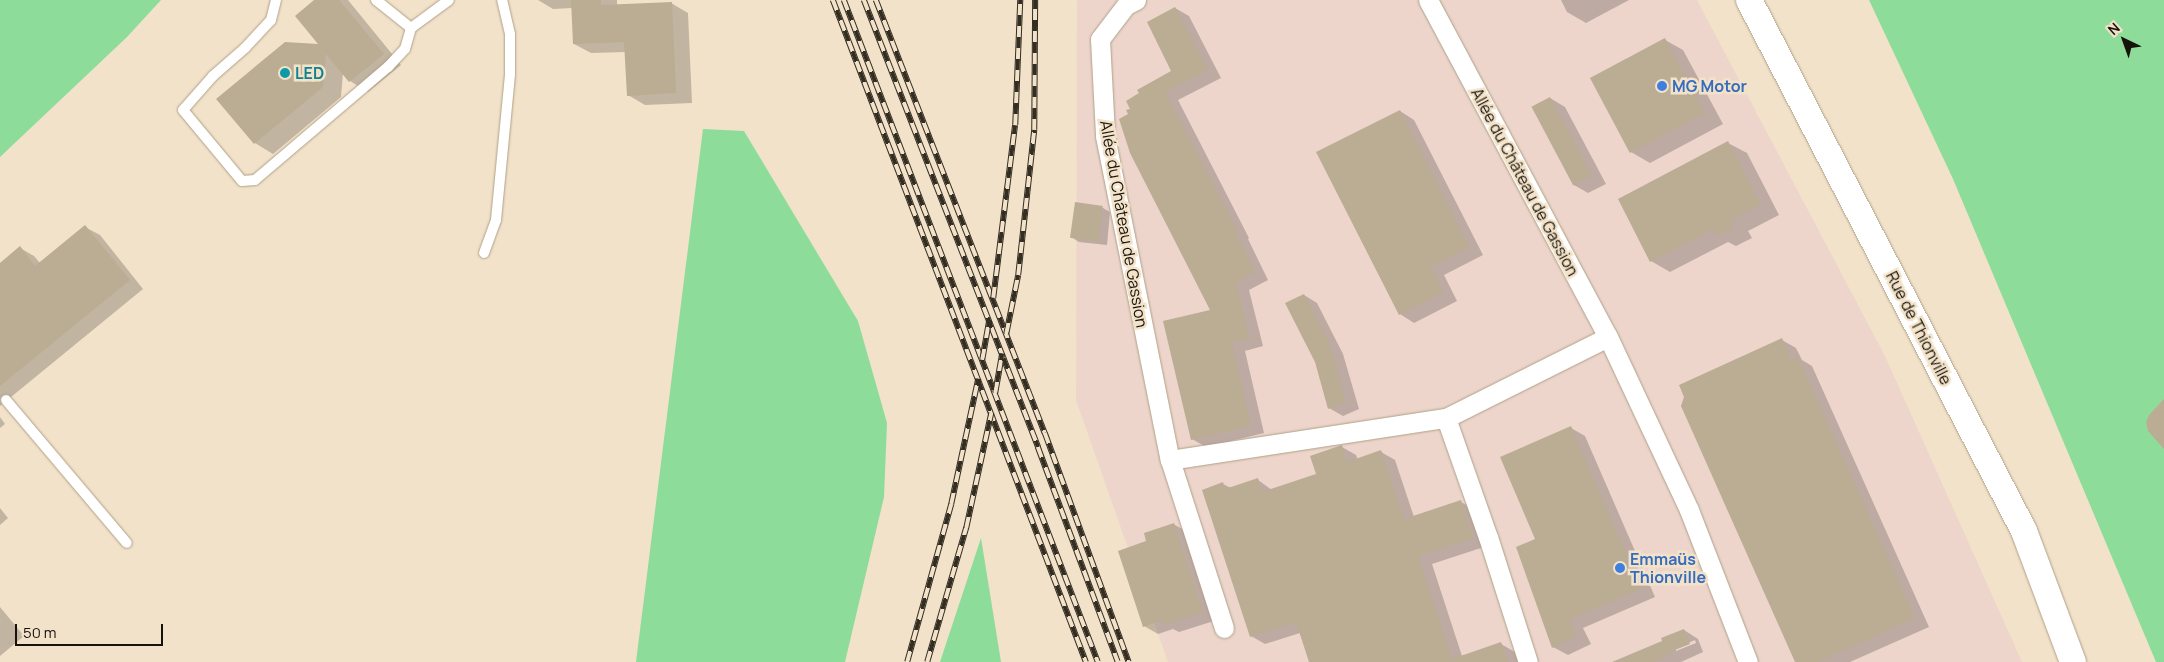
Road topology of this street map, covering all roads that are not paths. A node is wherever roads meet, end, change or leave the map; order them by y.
1 (276, 0) edge
2 (376, 0) edge
3 (448, 0) edge
4 (502, 0) edge
5 (1136, 0) edge
6 (1428, 0) edge
7 (1749, 0) edge
8 (411, 28) junction
9 (484, 253) dead end
10 (1608, 337) junction
11 (6, 400) dead end
12 (1446, 418) junction
13 (1170, 460) junction
14 (127, 543) dead end
15 (1224, 628) dead end
16 (1528, 662) edge
17 (1748, 662) edge
18 (2073, 662) edge

1 - 8 lane
2 - 8 lane
3 - 8 lane
4 - 9 lane
5 - 13 street, Allée du Château de Gassion
6 - 10 street, Allée du Château de Gassion
7 - 18 main road, Rue de Thionville
10 - 12 street
10 - 17 street, Allée du Château de Gassion
11 - 14 lane
12 - 13 street
12 - 16 street
13 - 15 street, Allée du Château de Gassion

